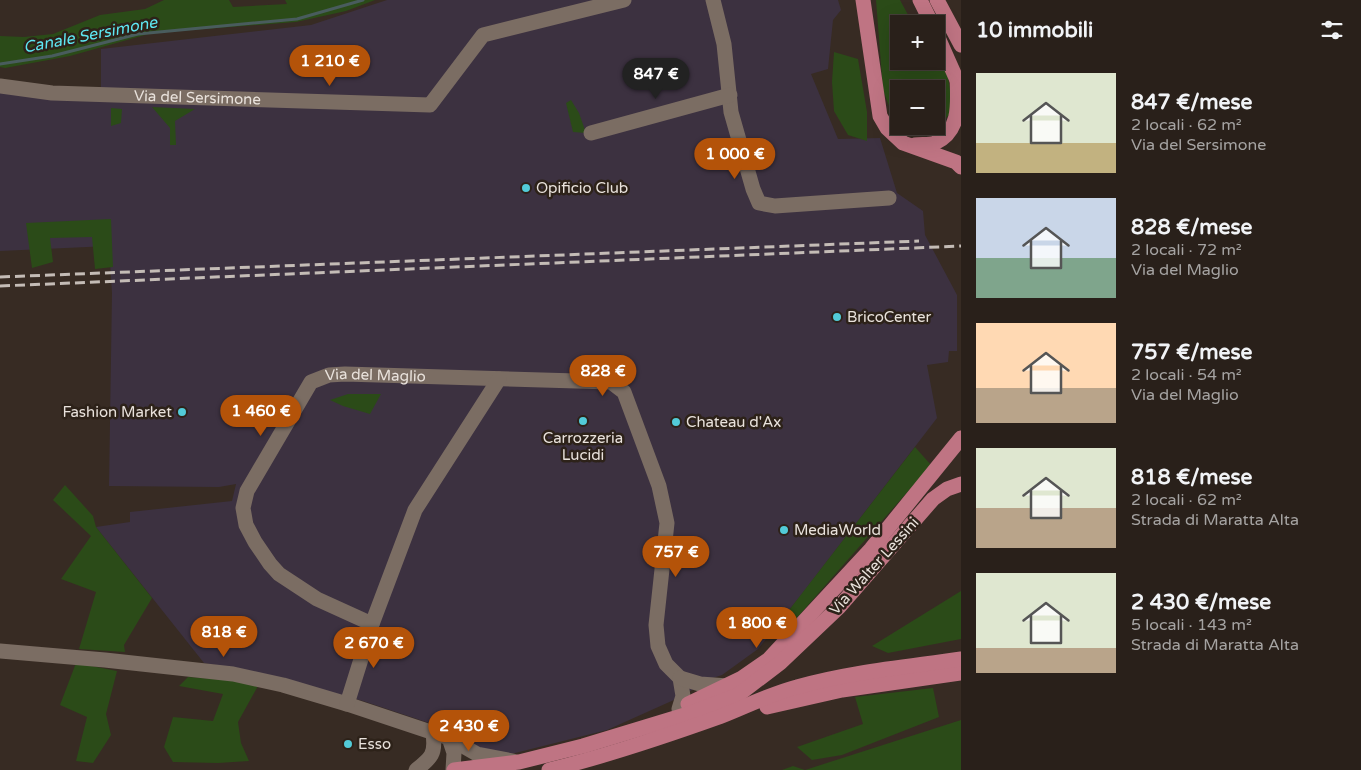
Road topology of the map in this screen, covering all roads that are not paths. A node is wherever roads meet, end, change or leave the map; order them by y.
1 (624, 0) edge
2 (713, 0) edge
3 (863, 0) edge
4 (920, 0) edge
5 (937, 0) edge
6 (928, 15) edge
7 (961, 45) edge
8 (945, 53) edge
9 (959, 83) edge
10 (0, 86) edge
11 (730, 95) junction
12 (591, 133) dead end
13 (912, 146) junction
14 (961, 167) edge
15 (889, 198) dead end
16 (499, 379) junction
17 (961, 438) edge
18 (961, 484) edge
19 (372, 624) junction
20 (0, 651) edge
21 (961, 660) edge
22 (961, 673) edge
23 (680, 678) junction
24 (728, 686) junction
25 (347, 704) junction
26 (679, 708) junction
27 (719, 717) junction
28 (631, 732) junction
29 (433, 734) junction
30 (449, 738) junction
31 (519, 762) junction
32 (416, 770) edge
33 (453, 770) edge
34 (549, 770) edge

1 - 10 street, Via del Sersimone
2 - 11 street
3 - 13 main road
4 - 6 main road
5 - 7 main road
8 - 9 main road
9 - 13 main road
11 - 12 street
11 - 15 street
13 - 14 main road
16 - 19 street
16 - 19 street, Via del Maglio
16 - 23 street, Via del Maglio
17 - 24 main road, Via Walter Lessini
18 - 28 main road, Via Walter Lessini
19 - 25 street
20 - 25 street
21 - 27 main road
22 - 27 main road
23 - 24 street
23 - 26 street
24 - 26 main road, Via Walter Lessini
25 - 29 street
26 - 28 main road, Via Walter Lessini
27 - 34 main road
28 - 31 main road, Via Walter Lessini
29 - 30 street
29 - 32 street
30 - 31 street
30 - 33 street
31 - 33 main road, Via Walter Lessini

